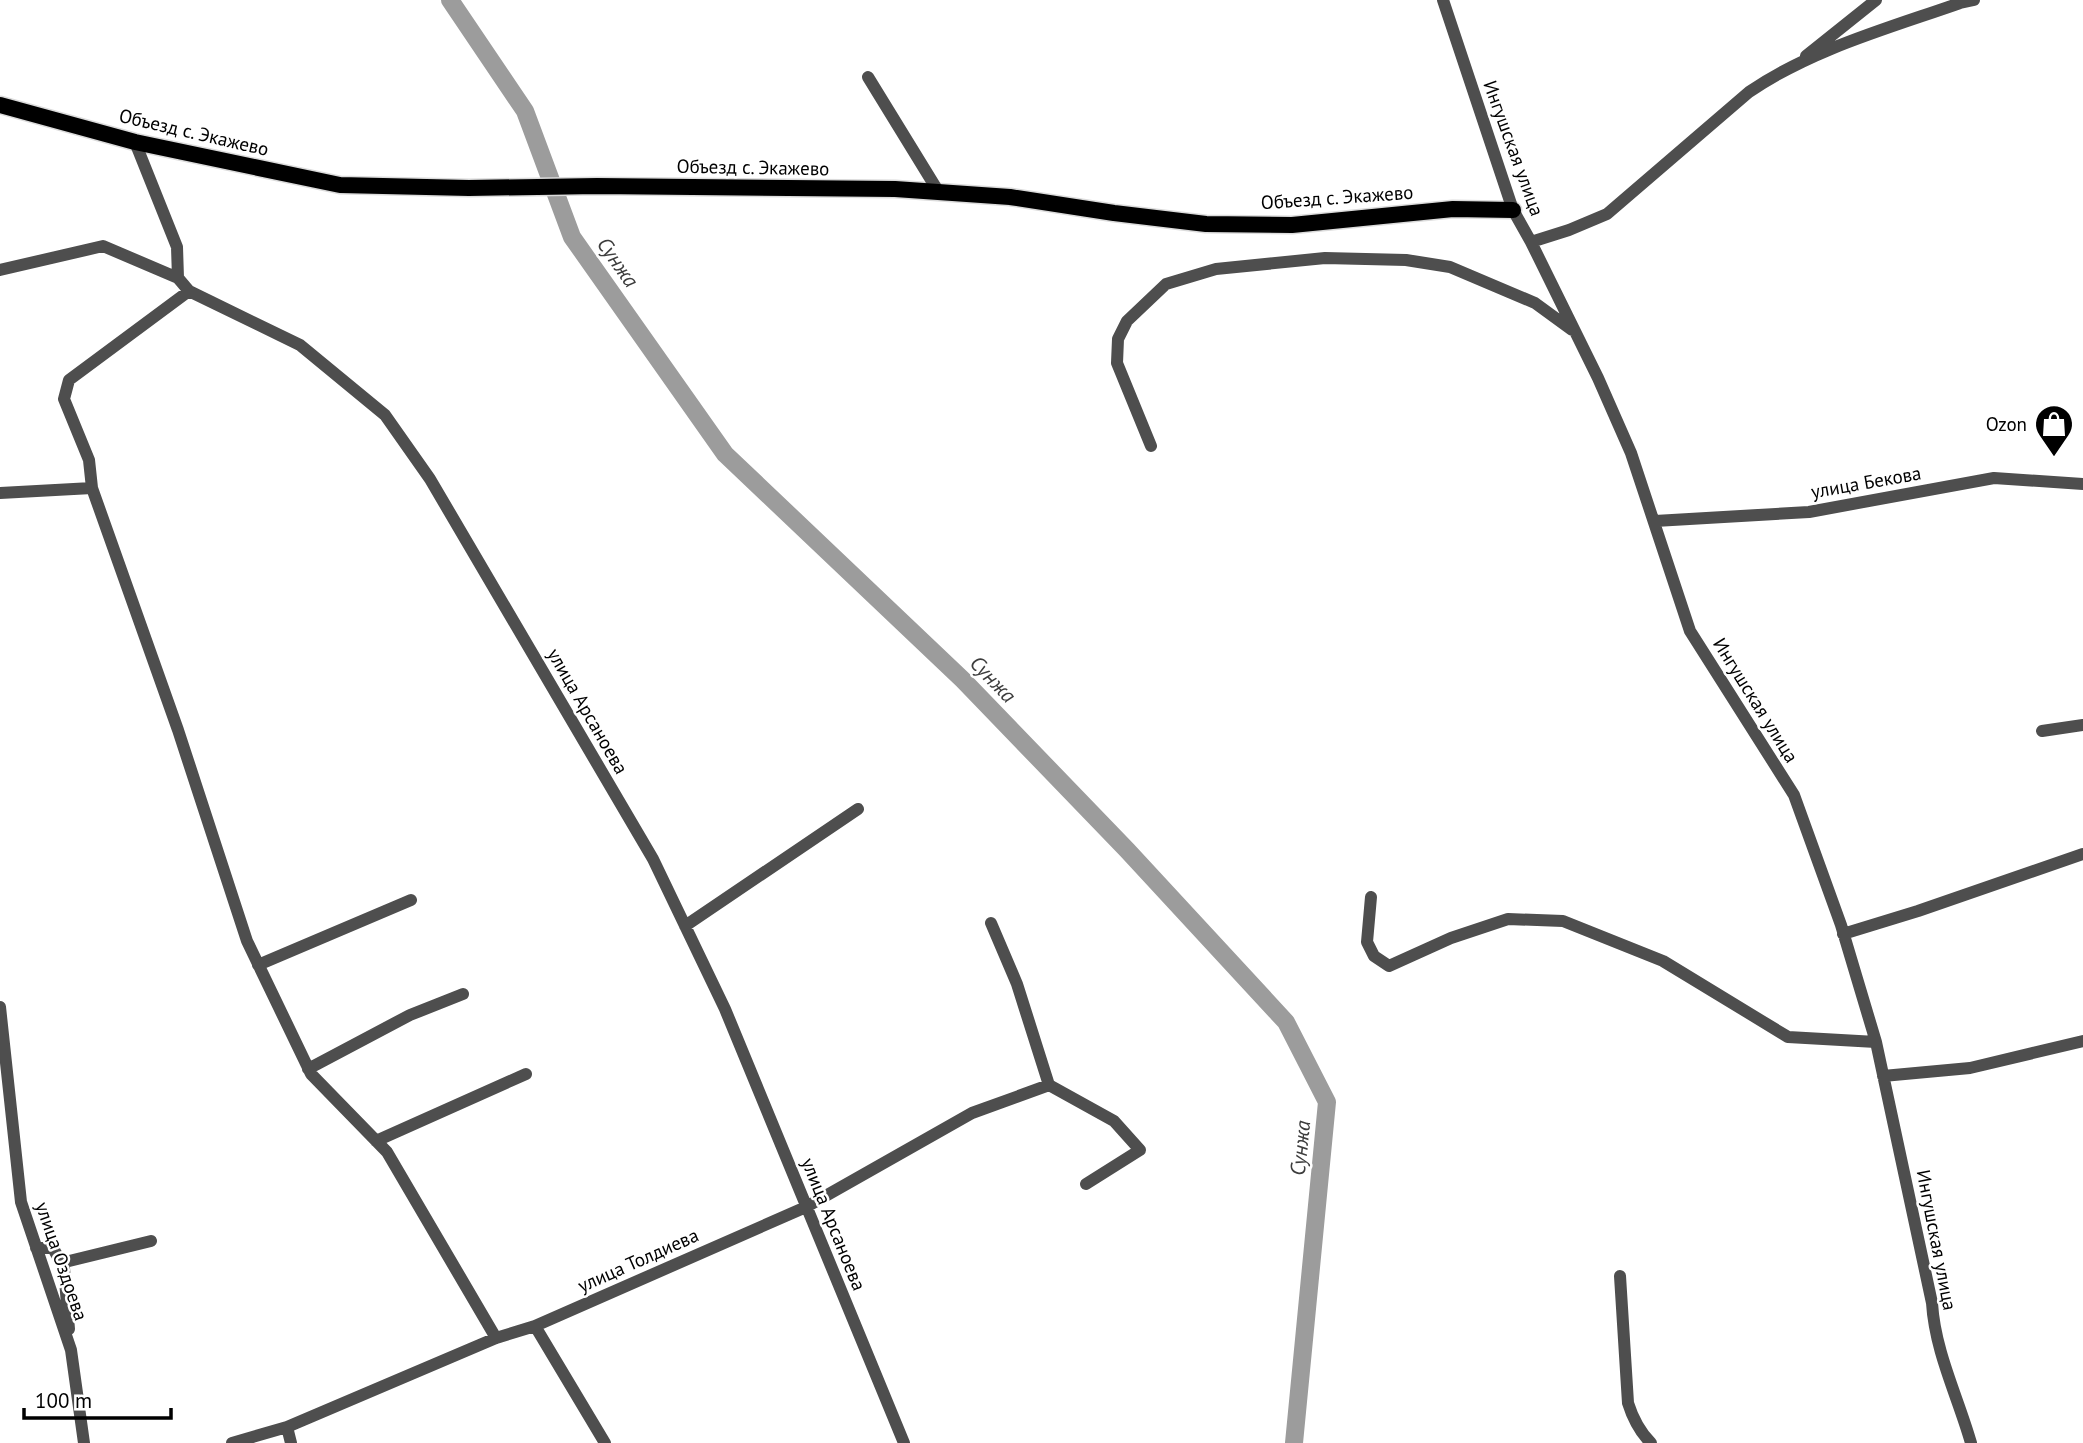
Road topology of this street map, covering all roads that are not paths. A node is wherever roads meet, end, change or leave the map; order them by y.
1 (1443, 0) edge
2 (1876, 0) edge
3 (1975, 0) edge
4 (1794, 65) junction
5 (868, 77) dead end
6 (0, 105) edge
7 (135, 142) junction
8 (938, 191) junction
9 (1513, 210) junction
10 (1531, 242) junction
11 (0, 270) edge
12 (178, 278) junction
13 (189, 291) junction
14 (1575, 332) junction
15 (1151, 446) dead end
16 (2083, 484) edge
17 (0, 487) edge
18 (92, 488) junction
19 (0, 493) edge
20 (0, 502) edge
21 (1654, 521) junction
22 (2083, 725) edge
23 (2042, 731) dead end
24 (858, 809) dead end
25 (2083, 854) edge
26 (1371, 897) dead end
27 (411, 900) dead end
28 (991, 923) dead end
29 (685, 926) junction
30 (1843, 934) junction
31 (258, 965) junction
32 (463, 994) dead end
33 (0, 1007) edge
34 (2083, 1041) edge
35 (1876, 1042) junction
36 (308, 1069) junction
37 (526, 1074) dead end
38 (1883, 1076) junction
39 (1049, 1085) junction
40 (376, 1141) junction
41 (1086, 1184) dead end
42 (806, 1207) junction
43 (151, 1241) dead end
44 (36, 1248) junction
45 (61, 1263) junction
46 (1620, 1276) dead end
47 (535, 1326) junction
48 (496, 1339) junction
49 (71, 1350) junction
50 (287, 1427) junction
51 (84, 1443) edge
52 (232, 1443) edge
53 (291, 1443) edge
54 (605, 1443) edge
55 (904, 1443) edge
56 (1651, 1443) edge
57 (1971, 1443) edge

1 - 9 street, Ингушская улица
2 - 4 street
3 - 4 street
4 - 10 street
5 - 8 street
6 - 7 main road, Объезд с. Экажево
7 - 8 main road, Объезд с. Экажево
7 - 12 street
8 - 9 main road, Объезд с. Экажево
9 - 10 street, Ингушская улица
10 - 14 street, Ингушская улица
11 - 12 street, улица Арсаноева
12 - 13 street, улица Арсаноева
13 - 18 street
13 - 29 street, улица Арсаноева
14 - 15 street
14 - 21 street, Ингушская улица
16 - 21 street, улица Бекова
17 - 19 street
18 - 19 street
18 - 31 street
19 - 20 street
21 - 30 street, Ингушская улица
22 - 23 street
24 - 29 street
25 - 30 street
26 - 35 street
27 - 31 street
28 - 39 street
29 - 42 street, улица Арсаноева
30 - 35 street, Ингушская улица
31 - 36 street
32 - 36 street
33 - 44 street, улица Оздоева
34 - 38 street
35 - 38 street, Ингушская улица
36 - 40 street
37 - 40 street
38 - 57 street, Ингушская улица
39 - 41 street
39 - 42 street, улица Толдиева
40 - 48 street
42 - 47 street, улица Толдиева
42 - 55 street, улица Арсаноева
43 - 45 street
44 - 45 street
44 - 49 street, улица Оздоева
45 - 49 street
46 - 56 street
47 - 48 street, улица Толдиева
47 - 54 street
48 - 50 street, улица Толдиева
49 - 51 street, улица Оздоева
50 - 52 street, улица Толдиева
50 - 53 street

